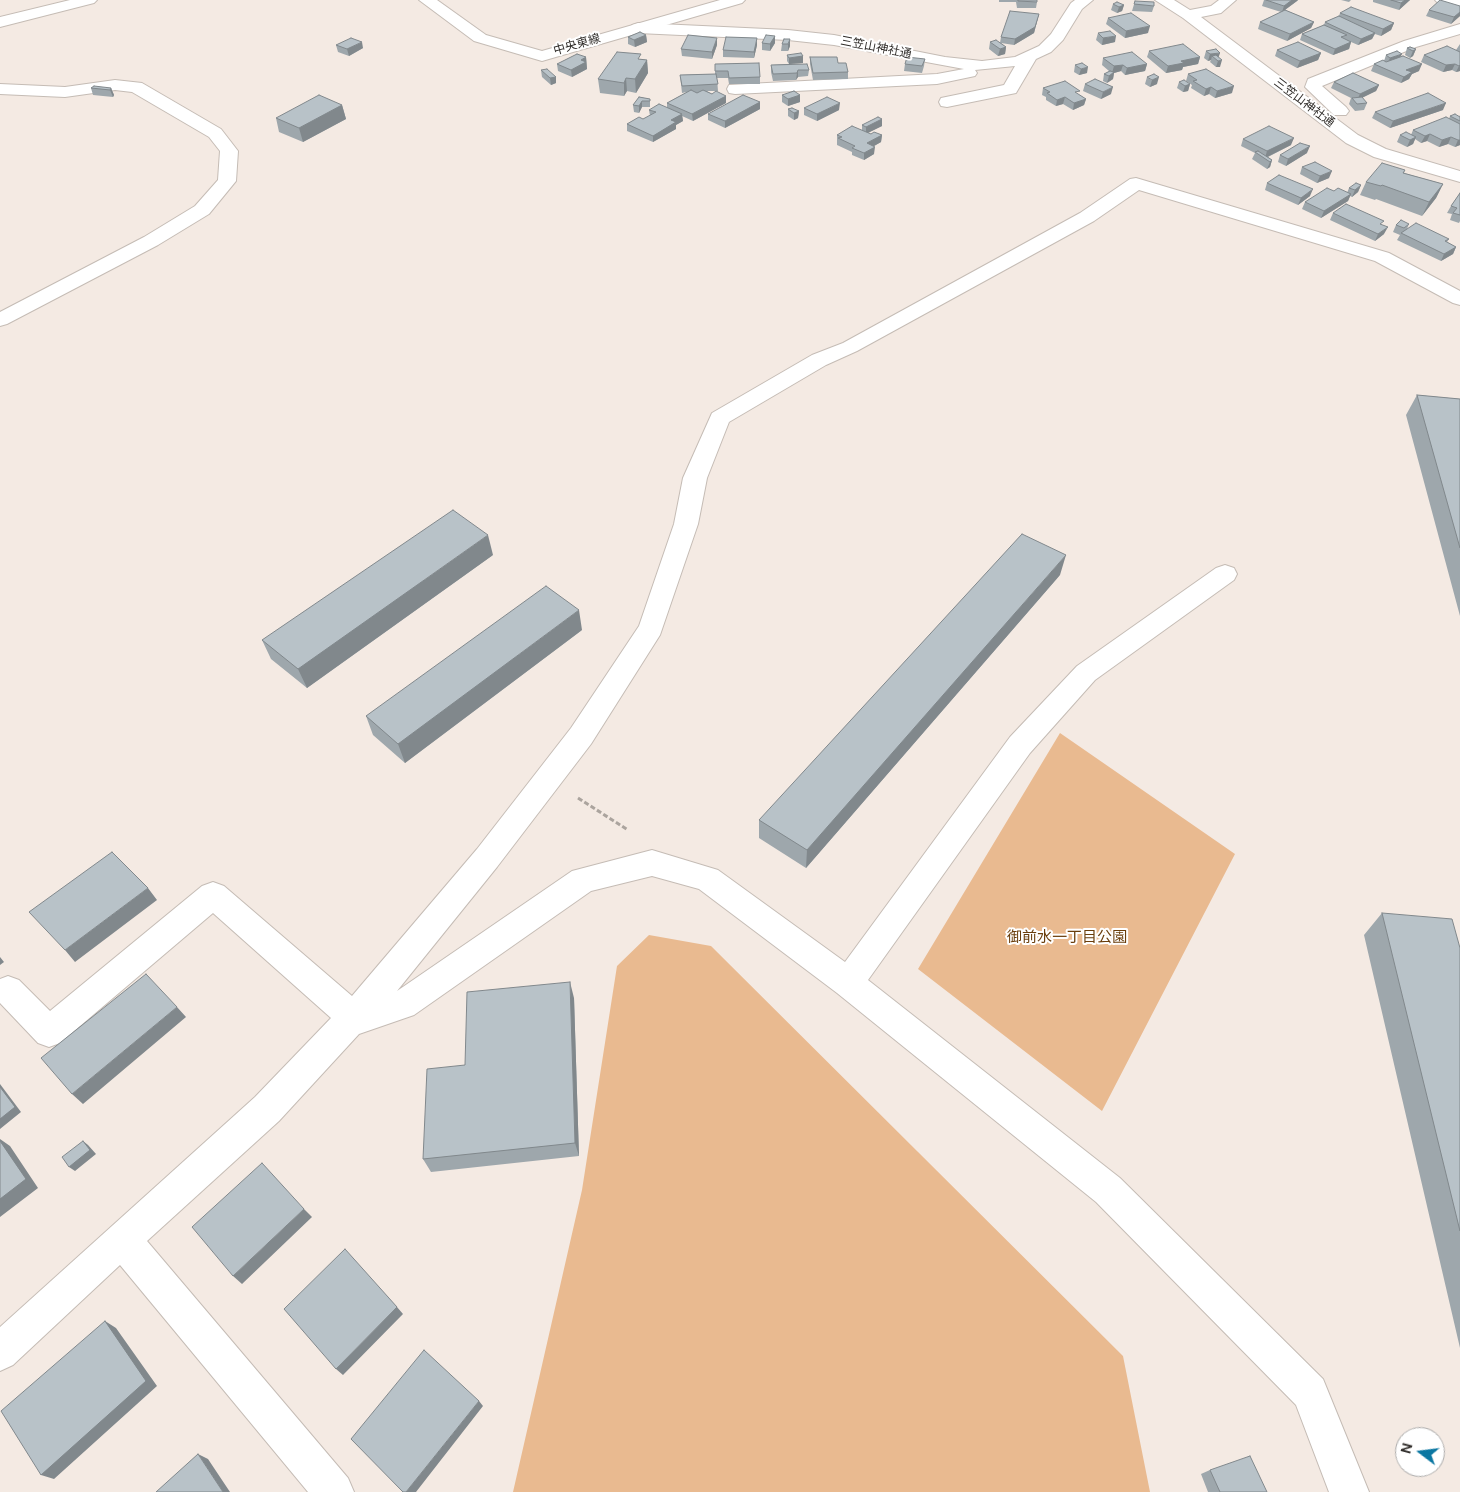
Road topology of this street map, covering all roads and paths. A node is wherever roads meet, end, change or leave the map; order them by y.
1 (89, 0) edge
2 (427, 0) edge
3 (737, 0) edge
4 (1085, 0) edge
5 (1163, 0) edge
6 (1228, 0) edge
7 (1443, 0) edge
8 (1460, 5) edge
9 (1188, 15) junction
10 (0, 22) edge
11 (638, 28) junction
12 (1460, 29) edge
13 (690, 30) junction
14 (671, 39) dead end
15 (1029, 57) junction
16 (982, 66) junction
17 (51, 74) dead end
18 (0, 89) edge
19 (735, 89) edge
20 (65, 92) junction
21 (948, 102) dead end
22 (1380, 153) junction
23 (1460, 177) edge
24 (1460, 298) edge
25 (0, 320) edge
26 (1225, 574) dead end
27 (549, 778) junction
28 (652, 863) junction
29 (848, 983) junction
30 (8, 990) dead end
31 (350, 1020) junction
32 (122, 1239) junction
33 (0, 1352) edge
34 (334, 1492) edge
35 (1349, 1492) edge

1 - 10 street
2 - 11 street, 中央東線
3 - 11 street, 中央東線
4 - 15 street, 三笠山神社通
5 - 9 street, 三笠山神社通
6 - 9 street
7 - 8 street
9 - 22 street, 三笠山神社通
11 - 13 street, 三笠山神社通
12 - 22 street
13 - 14 street
13 - 16 street, 三笠山神社通
15 - 16 street, 三笠山神社通
15 - 21 street
16 - 19 street
17 - 20 street
18 - 20 street
20 - 25 street
22 - 23 street, 三笠山神社通
24 - 27 street
26 - 29 street
27 - 28 path
27 - 31 street
28 - 29 street
28 - 31 street
29 - 35 street
30 - 31 street
31 - 32 street
32 - 33 street
32 - 34 street

